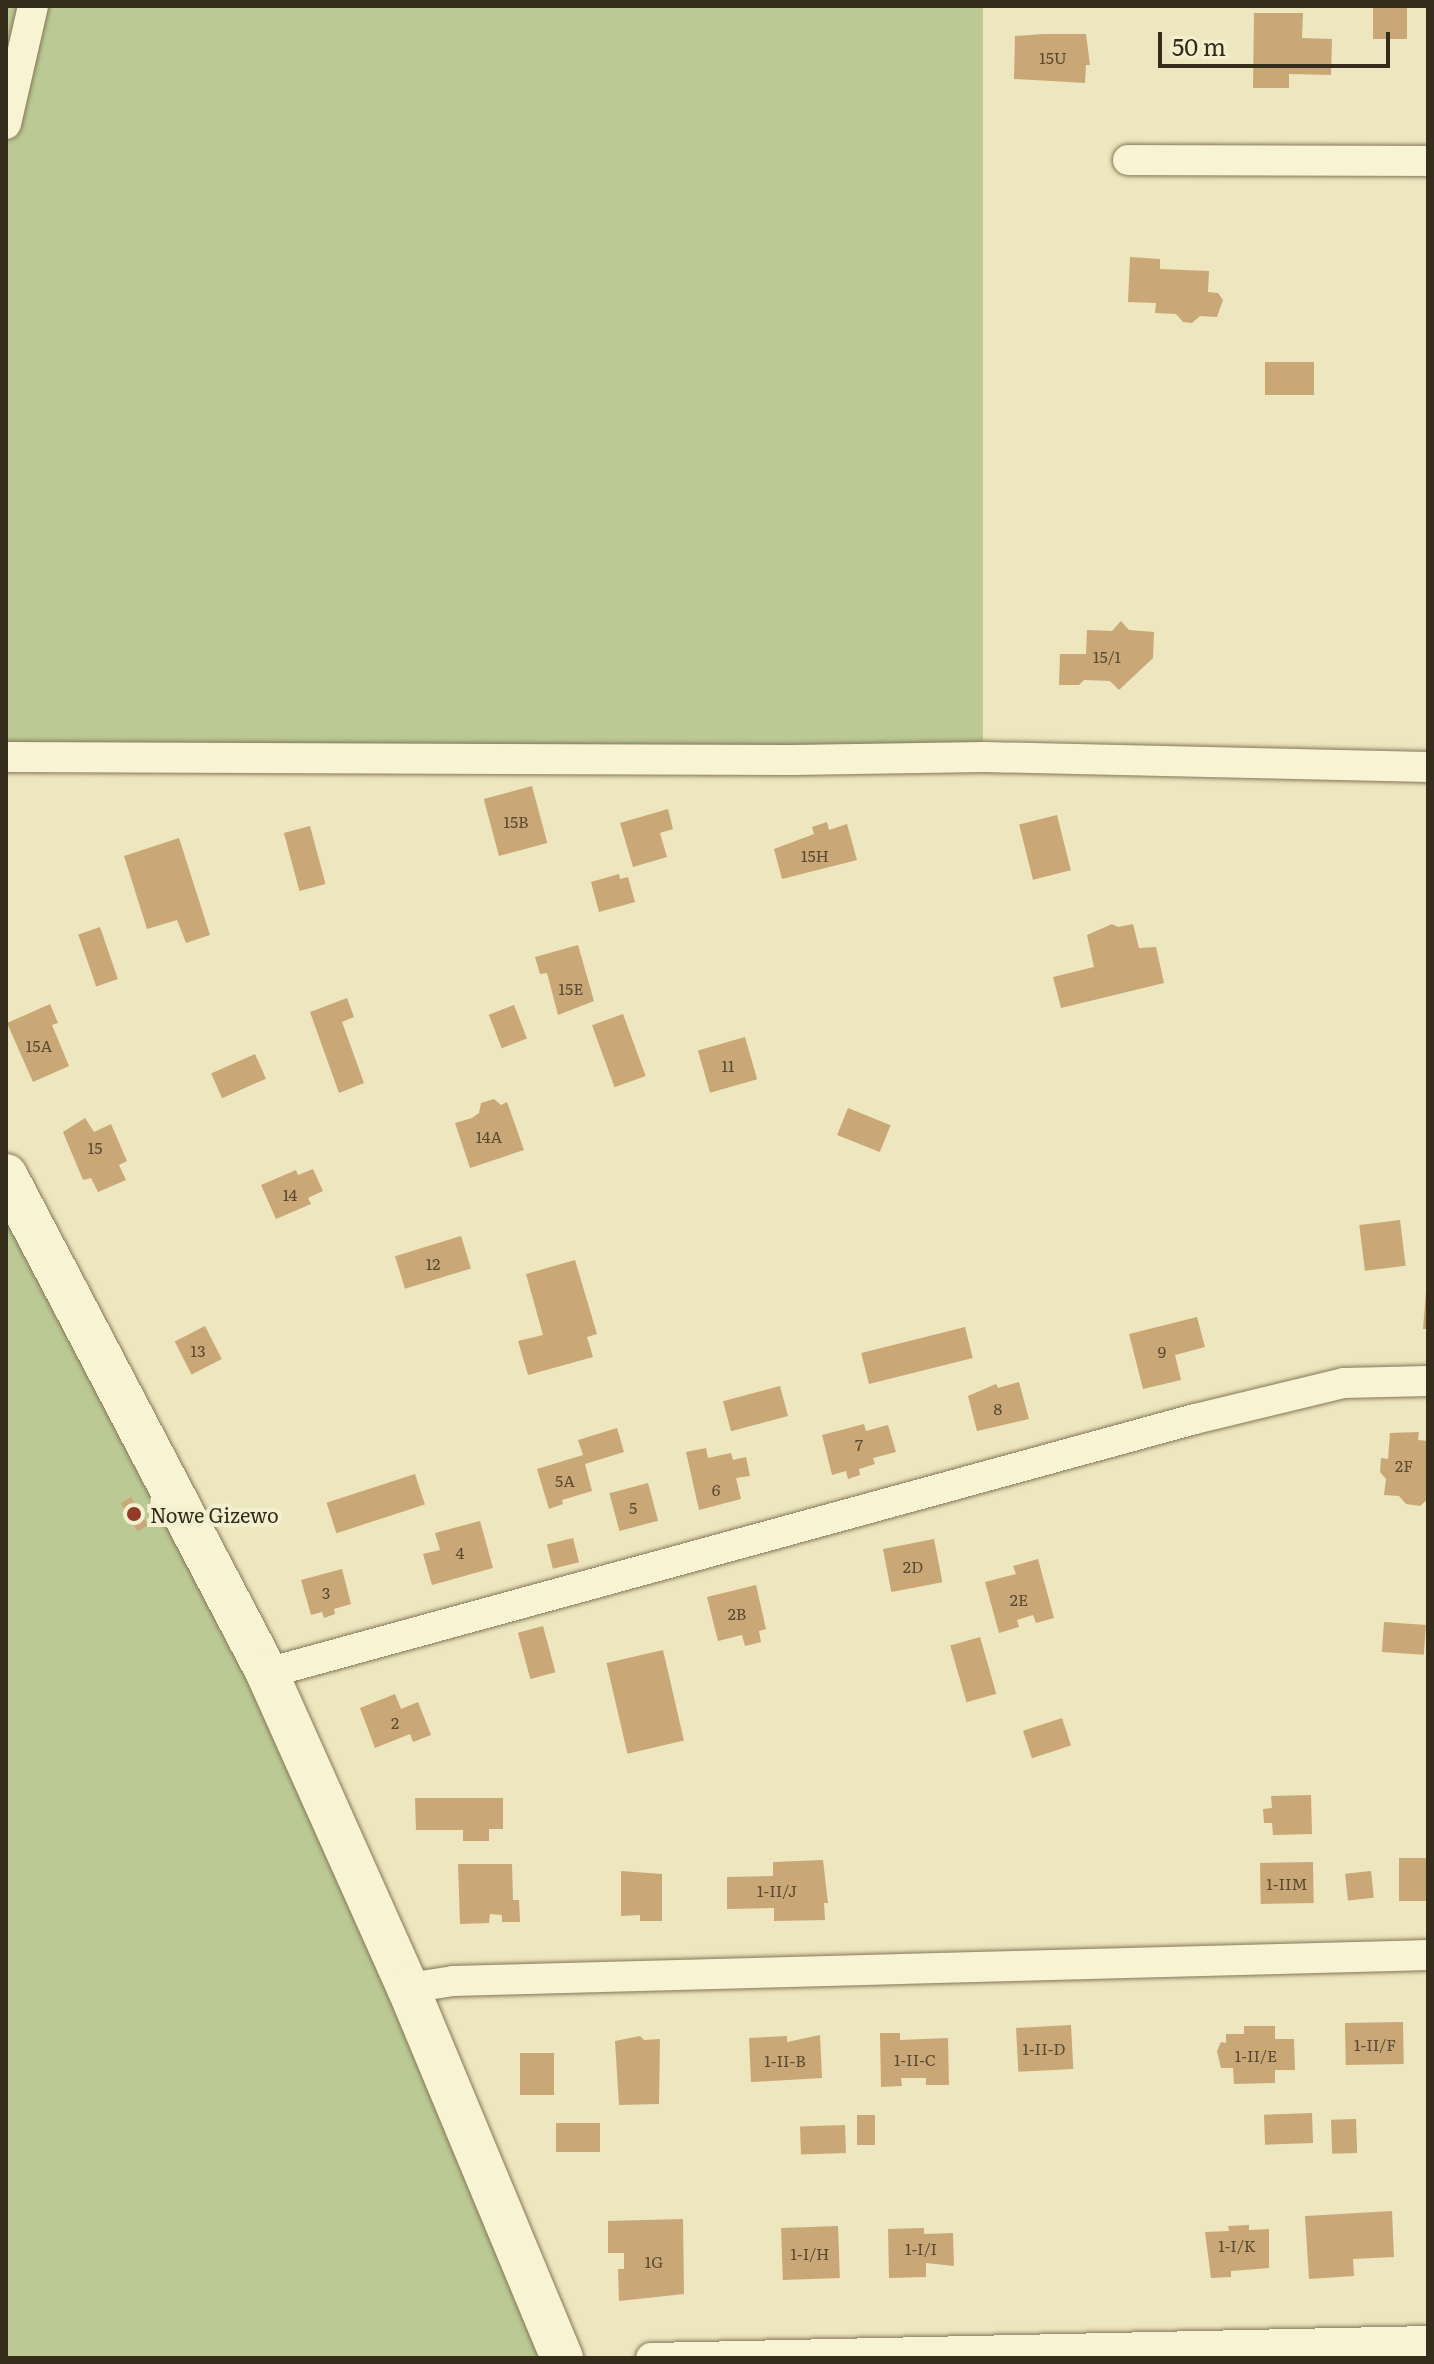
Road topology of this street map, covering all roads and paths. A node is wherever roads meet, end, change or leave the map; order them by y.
1 (33, 6) edge
2 (6, 124) edge
3 (1128, 160) dead end
4 (1428, 161) edge
5 (6, 757) edge
6 (1428, 767) edge
7 (6, 1175) edge
8 (1428, 1381) edge
9 (267, 1673) junction
10 (1428, 1955) edge
11 (408, 1988) junction
12 (1428, 2341) edge
13 (562, 2358) edge
14 (651, 2358) edge

1 - 2 street
3 - 4 street
5 - 6 street
7 - 9 street
8 - 9 street
9 - 11 street
10 - 11 street
11 - 13 street
12 - 14 street

